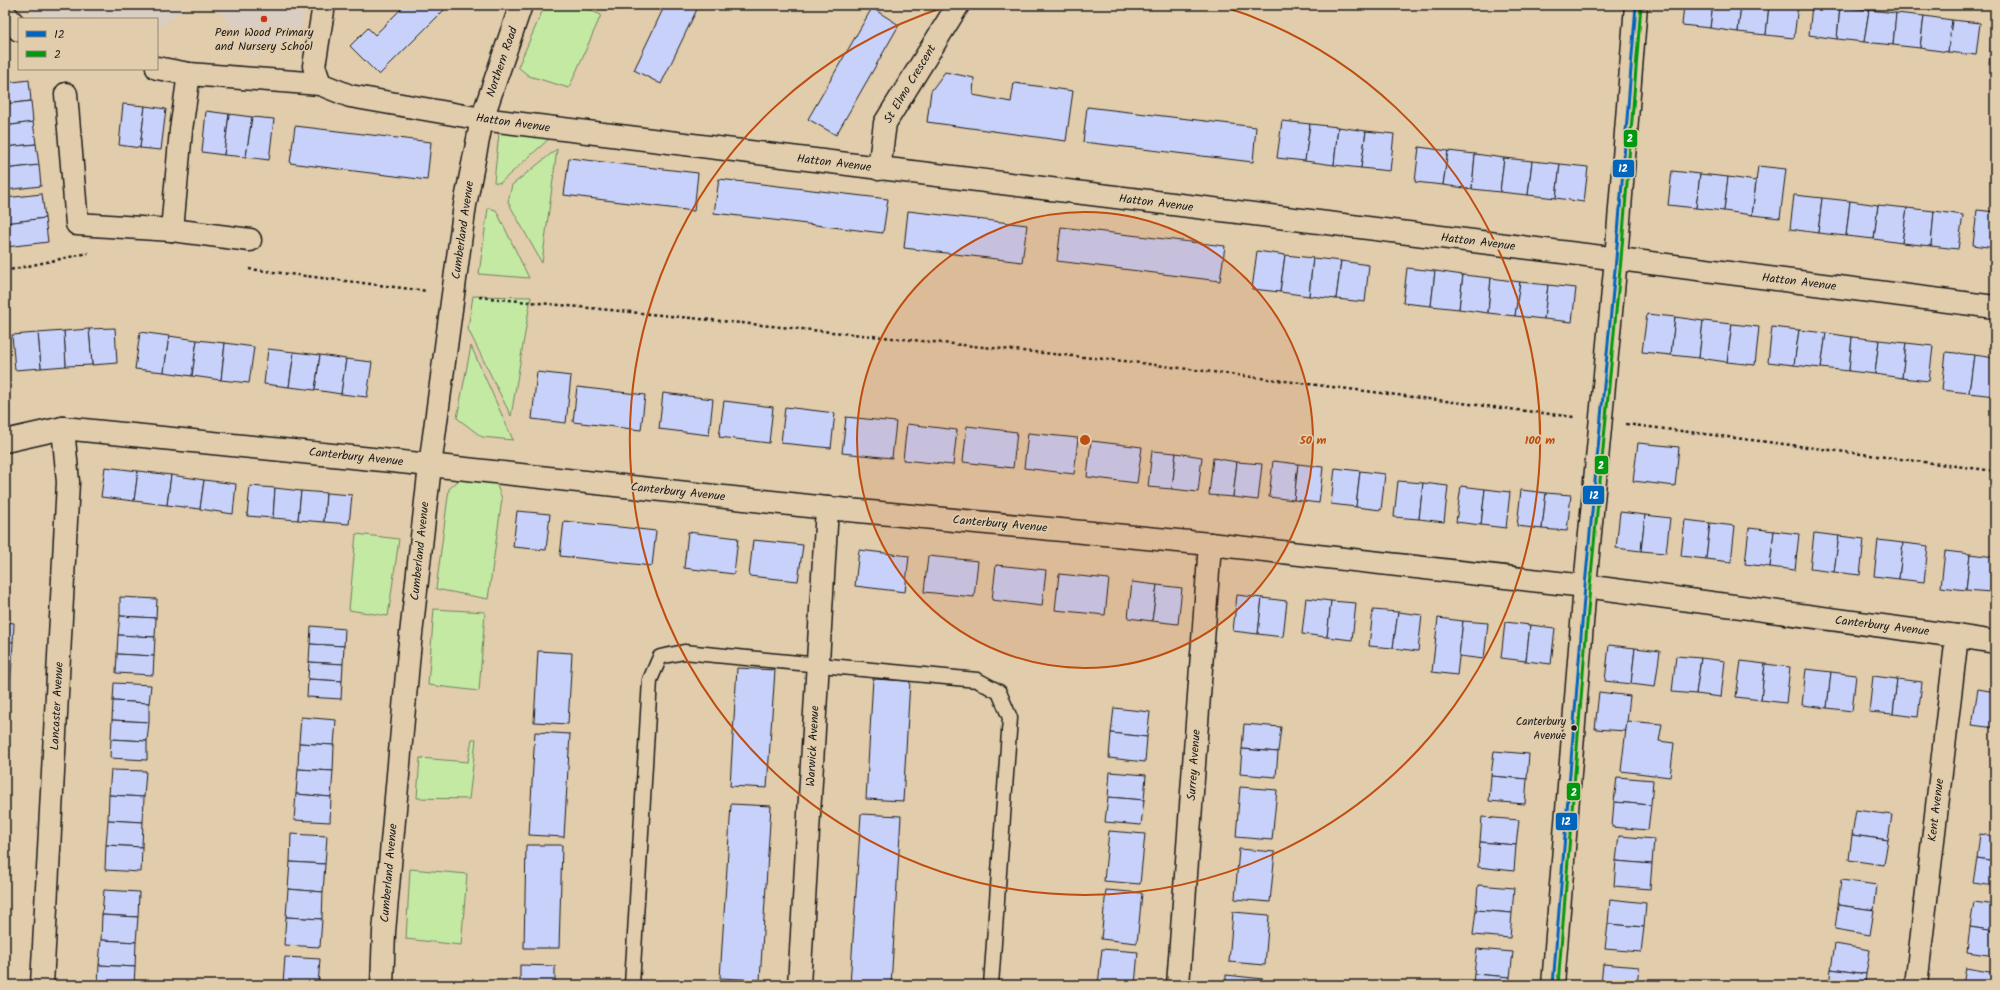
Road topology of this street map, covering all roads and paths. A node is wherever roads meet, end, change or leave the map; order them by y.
1 (324, 5) edge
2 (521, 5) edge
3 (958, 5) edge
4 (1636, 5) edge
5 (5, 14) edge
6 (18, 29) edge
7 (158, 68) edge
8 (189, 74) junction
9 (320, 84) junction
10 (66, 94) dead end
11 (482, 120) junction
12 (879, 169) junction
13 (172, 230) junction
14 (250, 240) dead end
15 (96, 252) dead end
16 (1616, 259) junction
17 (244, 268) dead end
18 (5, 271) edge
19 (454, 295) junction
20 (1995, 307) edge
21 (1600, 420) junction
22 (63, 428) junction
23 (5, 441) edge
24 (430, 466) junction
25 (1995, 470) edge
26 (827, 508) junction
27 (1210, 544) junction
28 (1585, 586) junction
29 (1957, 636) junction
30 (1995, 642) edge
31 (818, 663) junction
32 (42, 985) edge
33 (382, 985) edge
34 (632, 985) edge
35 (799, 985) edge
36 (991, 985) edge
37 (1178, 985) edge
38 (1553, 985) edge
39 (1916, 985) edge

1 - 9 street
2 - 11 street, Northern Road
3 - 12 street, St Elmo Crescent
4 - 16 street
5 - 6 street
7 - 8 street, Hatton Avenue
8 - 9 street, Hatton Avenue
8 - 13 street
9 - 11 street, Hatton Avenue
10 - 13 street
11 - 12 street, Hatton Avenue
11 - 19 street, Cumberland Avenue
12 - 16 street, Hatton Avenue
13 - 14 street
15 - 18 path
16 - 20 street, Hatton Avenue
16 - 21 street
17 - 19 path
19 - 21 path
19 - 24 street, Cumberland Avenue
21 - 25 path
21 - 28 street
22 - 23 street, Canterbury Avenue
22 - 24 street, Canterbury Avenue
22 - 32 street, Lancaster Avenue
24 - 26 street, Canterbury Avenue
24 - 33 street, Cumberland Avenue
26 - 27 street, Canterbury Avenue
26 - 31 street, Warwick Avenue
27 - 28 street, Canterbury Avenue
27 - 37 street, Surrey Avenue
28 - 29 street, Canterbury Avenue
28 - 38 street
29 - 30 street, Canterbury Avenue
29 - 39 street, Kent Avenue
31 - 34 lane
31 - 35 street, Warwick Avenue
31 - 36 lane

